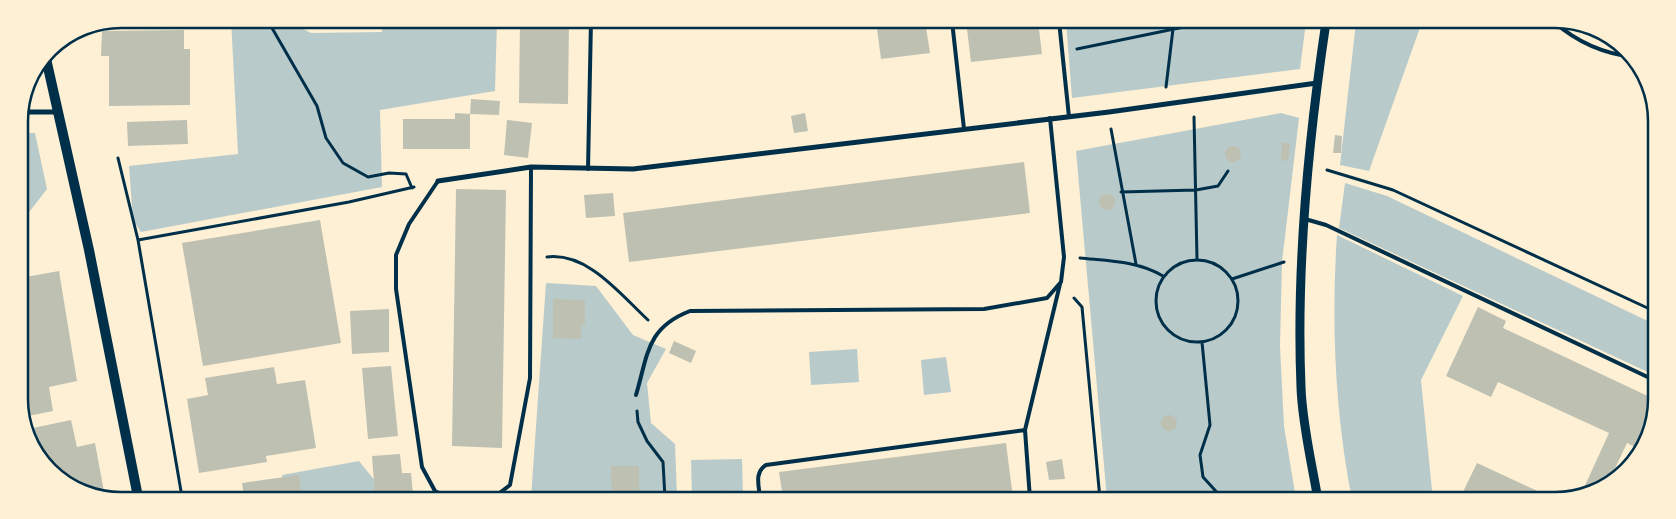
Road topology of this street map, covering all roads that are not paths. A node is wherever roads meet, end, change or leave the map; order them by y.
1 (591, 28) edge
2 (953, 28) edge
3 (1060, 28) edge
4 (1325, 28) edge
5 (1562, 28) edge
6 (1622, 56) edge
7 (47, 64) edge
8 (1317, 83) junction
9 (28, 112) edge
10 (58, 112) junction
11 (1069, 117) junction
12 (1050, 118) junction
13 (964, 129) junction
14 (531, 167) junction
15 (588, 169) junction
16 (438, 181) joint
17 (1305, 219) junction
18 (1061, 282) junction
19 (1648, 377) edge
20 (636, 395) road end
21 (1025, 430) junction
22 (1029, 491) edge
23 (1317, 491) edge
24 (137, 492) edge
25 (437, 492) edge
26 (501, 492) edge
27 (759, 492) edge

1 - 15 lane
2 - 13 lane
3 - 11 lane
4 - 8 street
5 - 6 lane
7 - 10 main road
8 - 11 street
8 - 17 street
9 - 10 street
10 - 24 main road
11 - 12 street
12 - 13 street
12 - 18 lane
13 - 15 street
14 - 15 street
14 - 16 street
14 - 26 lane
16 - 25 lane
17 - 19 lane
17 - 23 street
18 - 20 lane
18 - 21 lane
21 - 22 lane
21 - 27 lane

